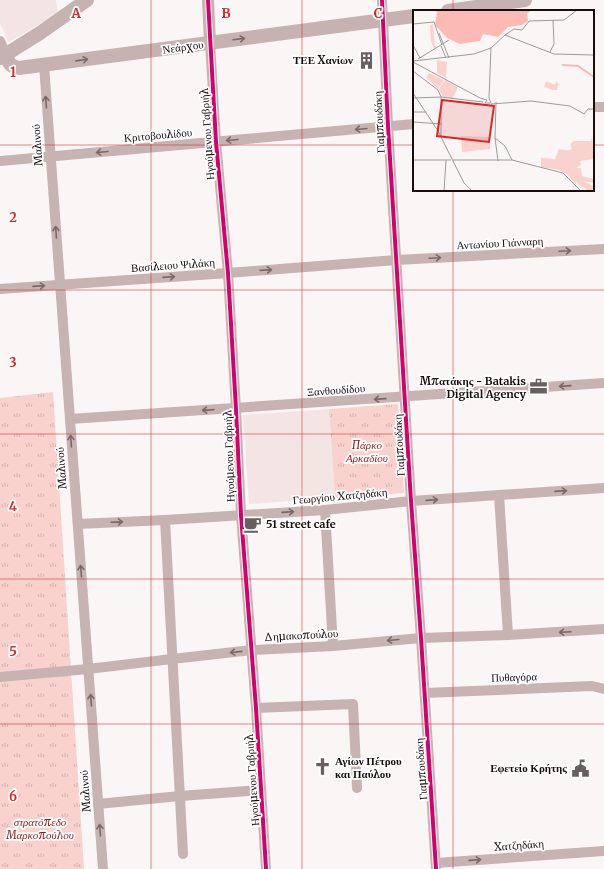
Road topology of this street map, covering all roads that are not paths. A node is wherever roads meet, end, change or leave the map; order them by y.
1 (87, 0) edge
2 (208, 0) edge
3 (382, 0) edge
4 (524, 0) edge
5 (455, 10) edge
6 (413, 16) edge
7 (384, 20) junction
8 (0, 41) edge
9 (210, 43) junction
10 (3, 57) edge
11 (44, 65) junction
12 (413, 124) edge
13 (388, 126) junction
14 (216, 142) junction
15 (50, 156) junction
16 (0, 161) edge
17 (604, 249) edge
18 (396, 260) junction
19 (228, 273) junction
20 (60, 284) junction
21 (0, 289) edge
22 (604, 383) edge
23 (405, 397) junction
24 (236, 409) junction
25 (70, 420) junction
26 (604, 488) edge
27 (498, 496) junction
28 (411, 501) junction
29 (325, 510) junction
30 (241, 515) junction
31 (165, 520) junction
32 (78, 524) junction
33 (604, 630) edge
34 (508, 635) junction
35 (421, 638) junction
36 (332, 646) junction
37 (252, 650) junction
38 (172, 659) junction
39 (88, 669) junction
40 (0, 677) edge
41 (604, 689) edge
42 (425, 693) junction
43 (256, 708) junction
44 (357, 788) dead end
45 (261, 790) junction
46 (180, 796) junction
47 (98, 804) junction
48 (604, 851) edge
49 (183, 854) dead end
50 (436, 866) edge
51 (103, 869) edge
52 (266, 869) edge

1 - 10 main road
2 - 9 street
3 - 7 street, Γιαμπουδάκη
4 - 5 main road
6 - 7 main road, Νεάρχου
9 -> 7 main road, Νεάρχου
7 - 13 street, Γιαμπουδάκη
8 - 10 street
11 -> 9 main road, Νεάρχου
9 - 14 street, Ηγούμενου Γαβριήλ
10 - 11 main road, Νεάρχου
15 -> 11 street, Μαλινού
12 - 13 street, Κριτοβουλίδου
13 -> 14 street, Κριτοβουλίδου
13 - 18 street, Γιαμπουδάκη
14 -> 15 street, Κριτοβουλίδου
14 - 19 street, Ηγούμενου Γαβριήλ
15 - 16 street, Κριτοβουλίδου
20 -> 15 street, Μαλινού
18 -> 17 street, Αντωνίου Γιάνναρη
19 -> 18 street, Βασίλειου Ψιλάκη
18 - 23 street, Γιαμπουδάκη
20 -> 19 street, Βασίλειου Ψιλάκη
19 - 24 street, Ηγούμενου Γαβριήλ
21 -> 20 street, Βασίλειου Ψιλάκη
20 - 25 street, Μαλινού
22 -> 23 street, Ξανθουδίδου
23 -> 24 street, Ξανθουδίδου
23 - 28 street, Γιαμπουδάκη
24 -> 25 street, Ξανθουδίδου
24 - 30 street, Ηγούμενου Γαβριήλ
32 -> 25 street, Μαλινού
27 -> 26 street, Γεωργίου Χατζηδάκη
28 -> 27 street, Γεωργίου Χατζηδάκη
27 - 34 street
28 - 29 street, Γεωργίου Χατζηδάκη
28 - 35 street, Γιαμπουδάκη
30 -> 29 street, Γεωργίου Χατζηδάκη
29 - 36 street
30 - 31 street, Γεωργίου Χατζηδάκη
30 - 37 street, Ηγούμενου Γαβριήλ
32 -> 31 street, Γεωργίου Χατζηδάκη
31 - 38 street
39 -> 32 street, Μαλινού
33 -> 34 street, Δημακοπούλου
34 - 35 street, Δημακοπούλου
35 -> 36 street, Δημακοπούλου
35 - 42 street, Γιαμπουδάκη
36 - 37 street, Δημακοπούλου
37 -> 38 street, Δημακοπούλου
37 - 43 street, Ηγούμενου Γαβριήλ
38 - 39 street, Δημακοπούλου
38 - 46 street
39 - 40 street, Δημακοπούλου
47 -> 39 street, Μαλινού
41 - 42 street, Πυθαγόρα
42 - 50 street, Γιαμπουδάκη
43 - 44 street
43 - 45 street, Ηγούμενου Γαβριήλ
45 - 46 street
45 - 52 street, Ηγούμενου Γαβριήλ
46 - 47 street
46 - 49 street
51 -> 47 street, Μαλινού
50 -> 48 street, Χατζηδάκη

